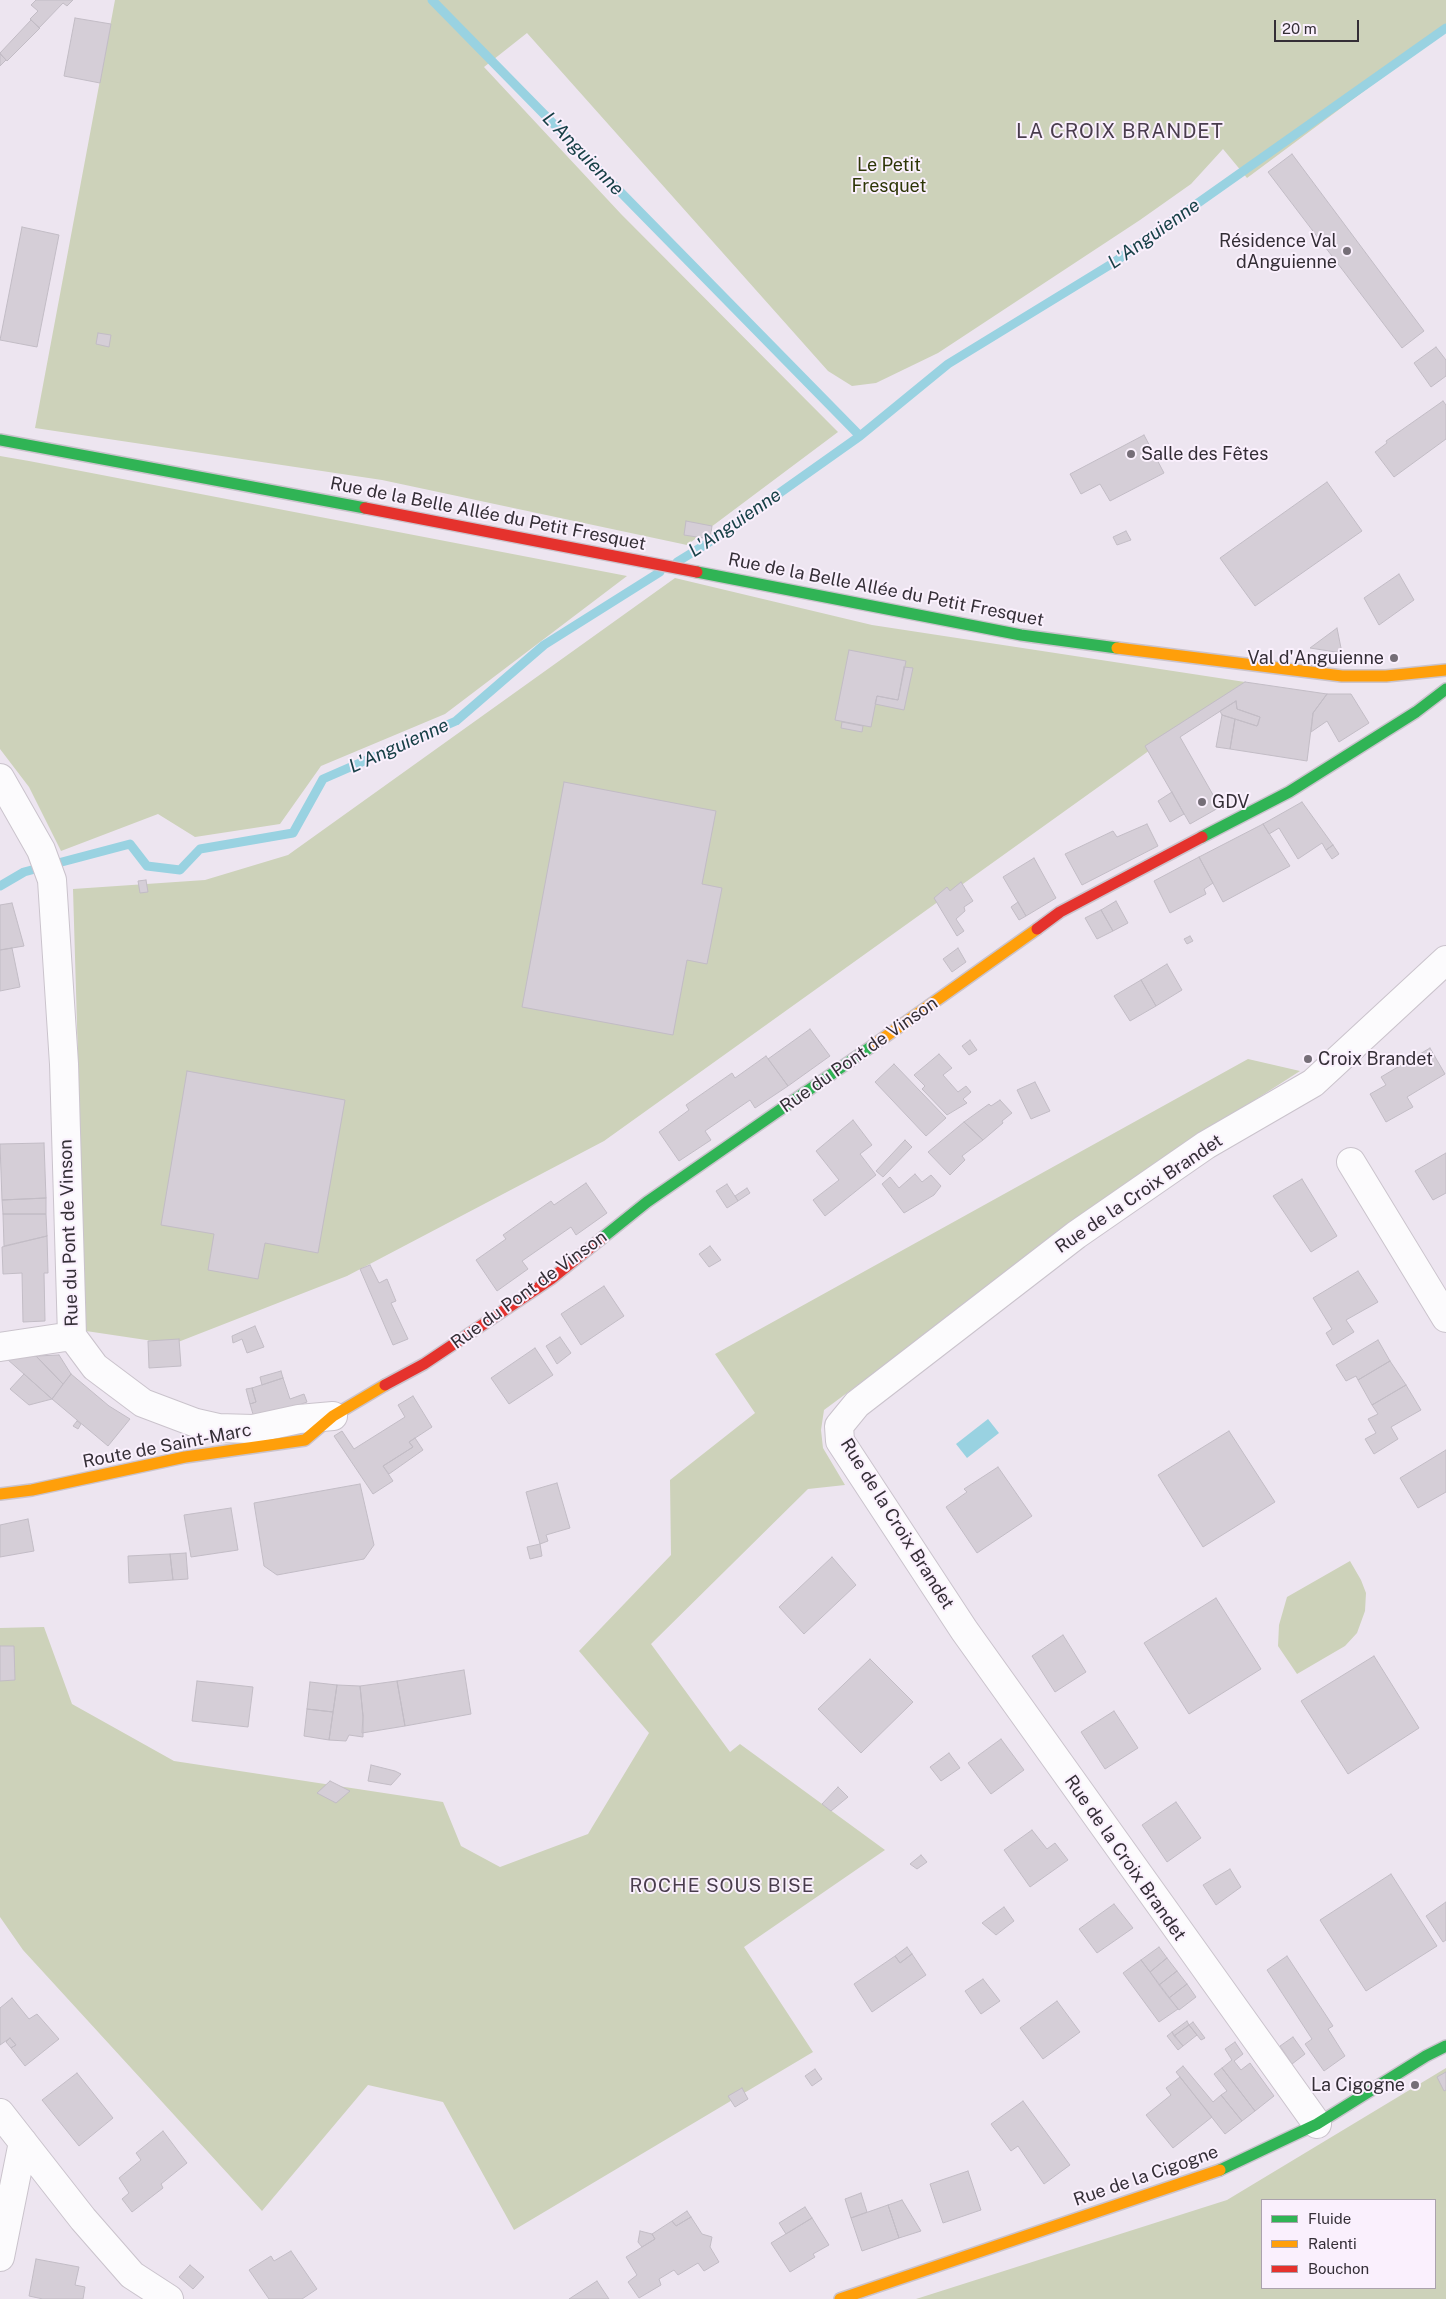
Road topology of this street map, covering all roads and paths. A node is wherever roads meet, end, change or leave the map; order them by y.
1 (0, 440) edge
2 (1446, 670) edge
3 (1446, 689) edge
4 (0, 778) edge
5 (1446, 960) edge
6 (1351, 1162) dead end
7 (1446, 1318) edge
8 (72, 1336) junction
9 (0, 1347) edge
10 (333, 1416) junction
11 (0, 1494) edge
12 (1446, 2046) edge
13 (0, 2113) edge
14 (1317, 2124) junction
15 (23, 2142) junction
16 (0, 2257) edge
17 (169, 2299) edge
18 (840, 2299) edge

1 - 2 street, Rue de la Belle Allée du Petit Fresquet
3 - 10 street, Rue du Pont de Vinson
4 - 8 street, Rue du Pont de Vinson
5 - 14 street, Rue de la Croix Brandet
6 - 7 street
8 - 9 street
8 - 10 street, Rue du Pont de Vinson
10 - 11 street, Route de Saint-Marc
12 - 14 street, Rue de la Cigogne
13 - 15 street
14 - 18 street, Rue de la Cigogne
15 - 16 street
15 - 17 street

